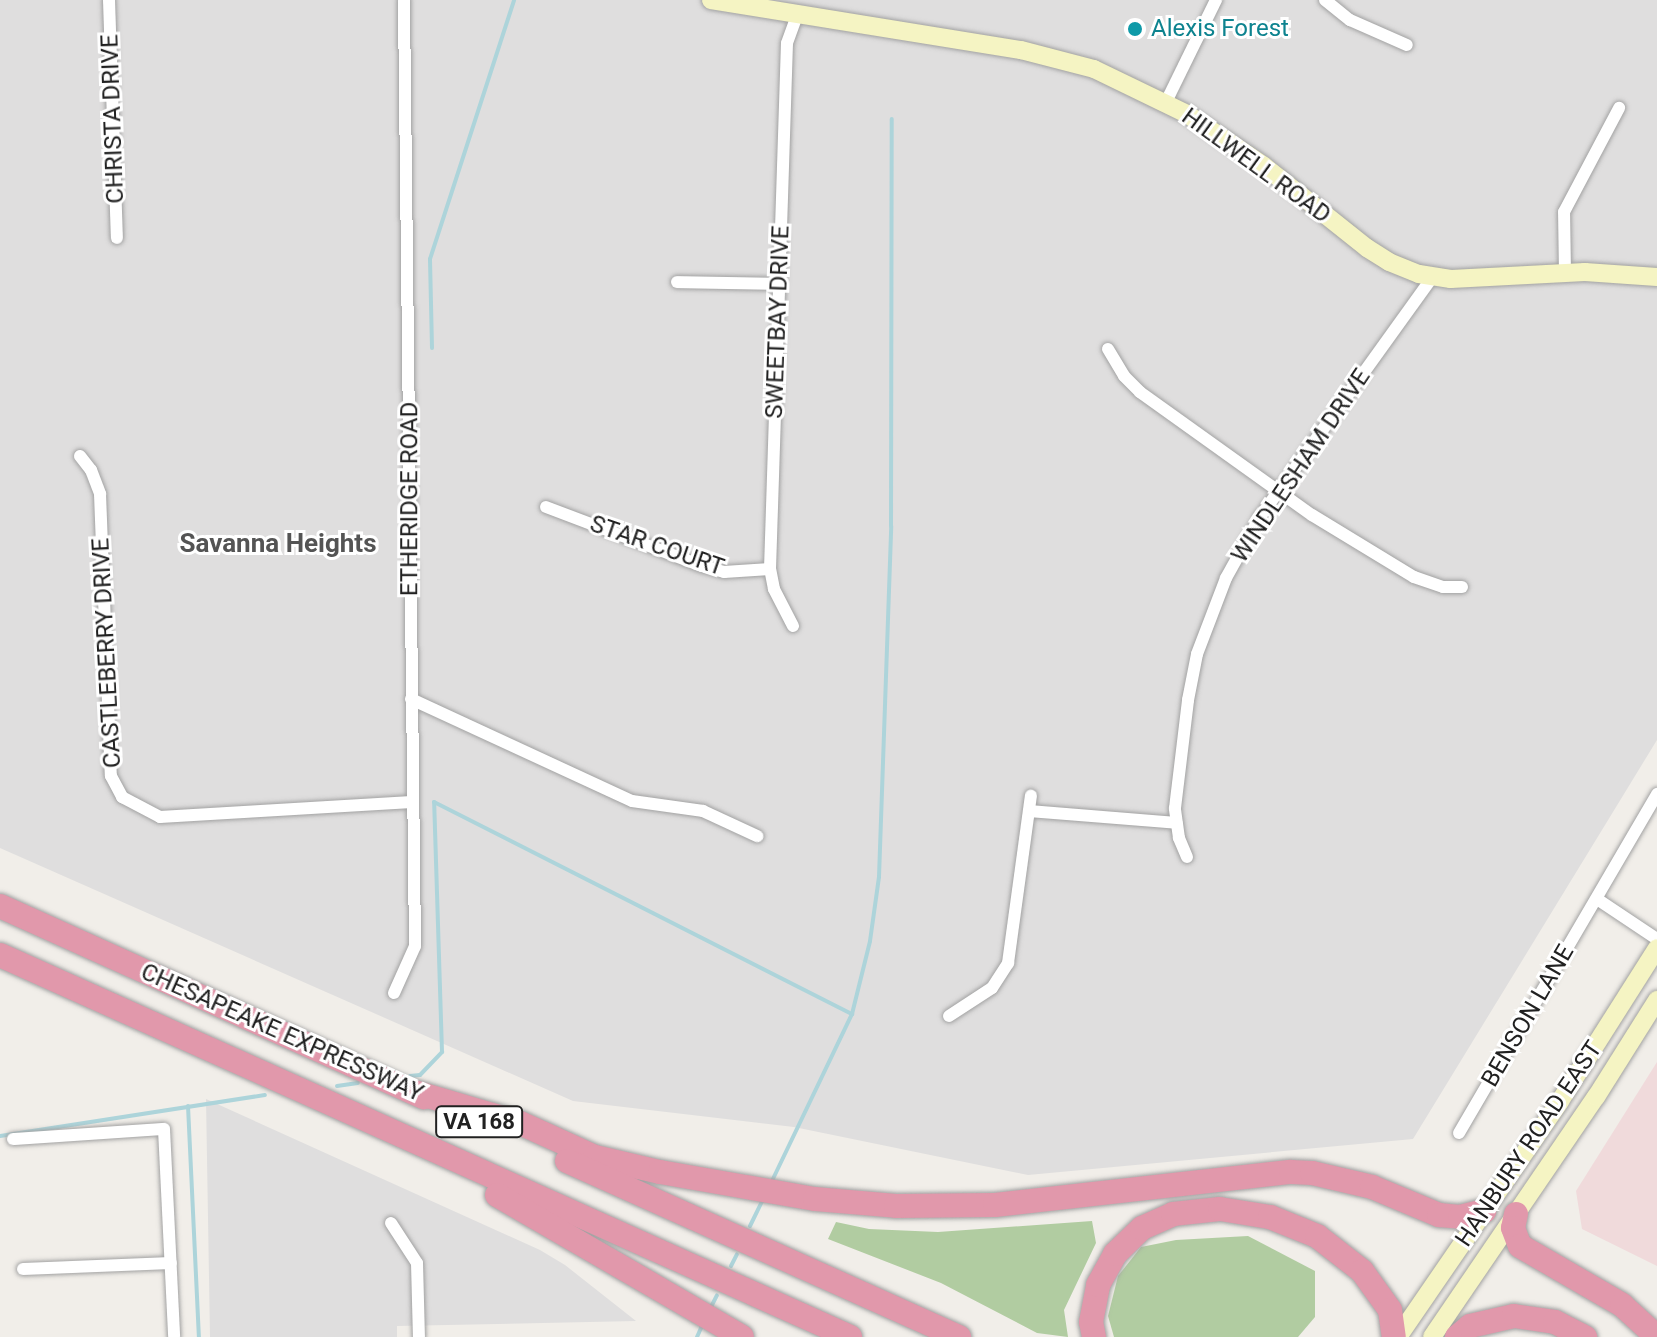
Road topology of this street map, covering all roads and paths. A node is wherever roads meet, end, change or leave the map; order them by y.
1 (109, 0) edge
2 (404, 0) edge
3 (711, 0) edge
4 (1216, 0) edge
5 (1325, 0) edge
6 (797, 15) junction
7 (1407, 45) dead end
8 (1166, 102) junction
9 (1619, 108) dead end
10 (117, 238) dead end
11 (1565, 273) junction
12 (1433, 276) junction
13 (1657, 277) edge
14 (677, 282) dead end
15 (778, 284) junction
16 (1108, 349) dead end
17 (80, 456) dead end
18 (1279, 491) junction
19 (546, 507) dead end
20 (770, 569) junction
21 (1462, 587) dead end
22 (793, 626) dead end
23 (411, 699) junction
24 (1657, 794) edge
25 (1031, 796) dead end
26 (412, 802) junction
27 (1029, 811) junction
28 (1177, 823) junction
29 (757, 836) dead end
30 (1187, 857) dead end
31 (1597, 899) junction
32 (0, 906) edge
33 (1657, 939) edge
34 (1657, 948) edge
35 (0, 955) edge
36 (394, 993) dead end
37 (1657, 1000) edge
38 (949, 1016) dead end
39 (411, 1091) junction
40 (326, 1102) junction
41 (1459, 1133) dead end
42 (13, 1139) dead end
43 (1484, 1211) junction
44 (1516, 1214) junction
45 (391, 1223) dead end
46 (171, 1263) junction
47 (23, 1269) dead end
48 (174, 1337) edge
49 (419, 1337) edge
50 (742, 1337) edge
51 (850, 1337) edge
52 (959, 1337) edge
53 (1094, 1337) edge
54 (1396, 1337) edge
55 (1432, 1337) edge
56 (1457, 1337) edge
57 (1585, 1337) edge
58 (1657, 1337) edge

1 - 10 street, CHRISTA DRIVE
2 - 23 street, ETHERIDGE ROAD
3 - 6 street, HILLWELL ROAD
4 - 8 street
5 - 7 street
6 - 8 street, HILLWELL ROAD
6 - 15 street, SWEETBAY DRIVE
8 - 12 street, HILLWELL ROAD
9 - 11 street
11 - 12 street, HILLWELL ROAD
11 - 13 street, HILLWELL ROAD
12 - 18 street, WINDLESHAM DRIVE
14 - 15 street
15 - 20 street, SWEETBAY DRIVE
16 - 18 street
17 - 26 street, CASTLEBERRY DRIVE
18 - 21 street
18 - 28 street, WINDLESHAM DRIVE
19 - 20 street, STAR COURT
20 - 22 street, SWEETBAY DRIVE
23 - 26 street, ETHERIDGE ROAD
23 - 29 street
24 - 31 street, BENSON LANE
25 - 27 street
26 - 36 street, ETHERIDGE ROAD
27 - 28 street
27 - 38 street
28 - 30 street, WINDLESHAM DRIVE
31 - 33 street
31 - 41 street, BENSON LANE
32 - 39 highway, CHESAPEAKE EXPRESSWAY / VA 168
34 - 43 street, HANBURY ROAD EAST
35 - 40 highway, CHESAPEAKE EXPRESSWAY / VA 168
37 - 44 street, HANBURY ROAD EAST
39 - 43 highway
39 - 52 highway, CHESAPEAKE EXPRESSWAY / VA 168
40 - 50 highway
40 - 51 highway, CHESAPEAKE EXPRESSWAY / VA 168
42 - 46 street
43 - 54 street, HANBURY ROAD EAST
44 - 55 street, HANBURY ROAD EAST
44 - 58 highway
45 - 49 street
46 - 47 street
46 - 48 street
53 - 54 highway
56 - 57 highway

